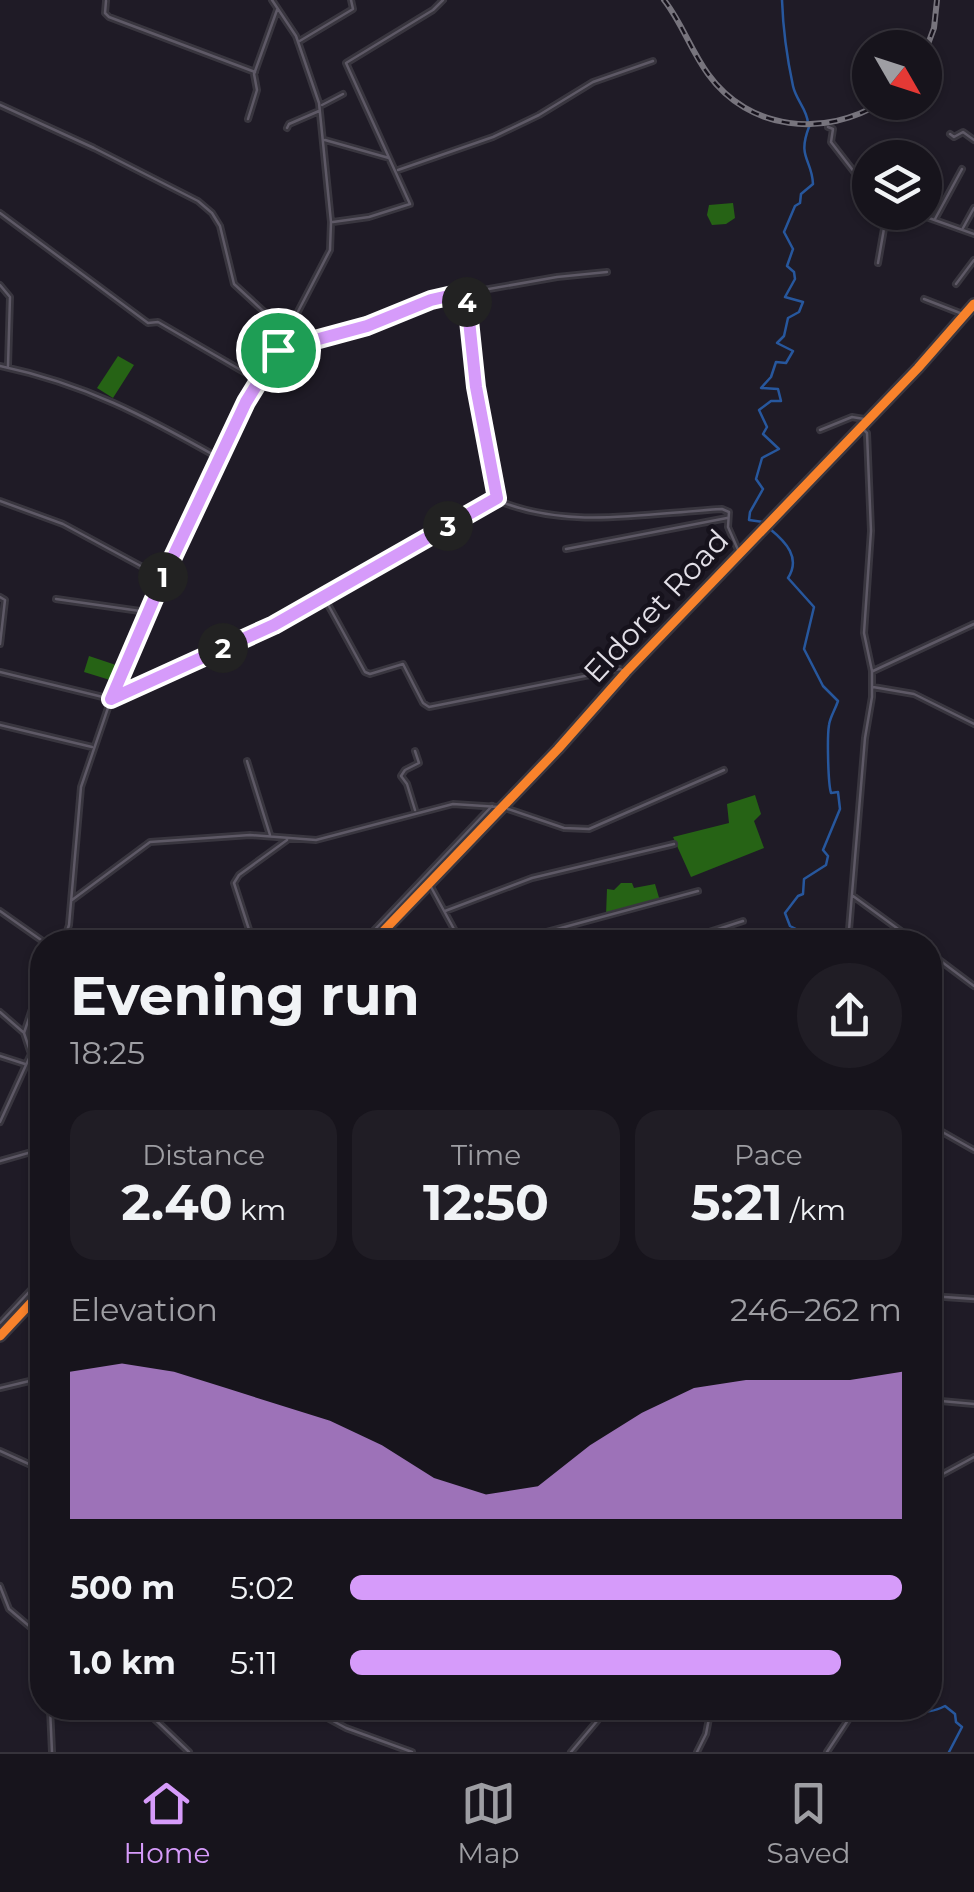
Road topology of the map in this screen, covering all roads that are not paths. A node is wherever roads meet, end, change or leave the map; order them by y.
1 (272, 0) edge
2 (350, 0) edge
3 (443, 0) edge
4 (106, 1) edge
5 (277, 9) junction
6 (298, 42) junction
7 (653, 61) dead end
8 (255, 72) junction
9 (343, 94) dead end
10 (0, 105) edge
11 (320, 108) junction
12 (248, 119) dead end
13 (828, 127) dead end
14 (287, 128) dead end
15 (950, 134) dead end
16 (324, 140) junction
17 (974, 140) edge
18 (391, 158) junction
19 (962, 169) dead end
20 (852, 170) edge
21 (397, 171) junction
22 (942, 205) edge
23 (974, 208) edge
24 (0, 213) edge
25 (332, 222) junction
26 (942, 223) edge
27 (883, 230) edge
28 (962, 230) junction
29 (974, 234) edge
30 (974, 260) edge
31 (878, 263) dead end
32 (607, 272) dead end
33 (956, 284) dead end
34 (0, 285) edge
35 (466, 292) junction
36 (924, 300) dead end
37 (974, 304) edge
38 (967, 316) junction
39 (287, 333) junction
40 (278, 350) junction
41 (0, 366) edge
42 (8, 367) junction
43 (259, 381) junction
44 (863, 422) junction
45 (820, 430) dead end
46 (220, 459) junction
47 (497, 498) junction
48 (0, 501) edge
49 (729, 518) junction
50 (566, 549) dead end
51 (740, 554) junction
52 (163, 578) junction
53 (0, 597) edge
54 (324, 598) junction
55 (56, 599) dead end
56 (148, 612) junction
57 (974, 624) edge
58 (0, 644) edge
59 (872, 671) junction
60 (0, 672) edge
61 (626, 672) junction
62 (871, 686) junction
63 (111, 699) junction
64 (974, 724) edge
65 (0, 726) edge
66 (93, 748) junction
67 (416, 751) dead end
68 (247, 761) dead end
69 (724, 770) dead end
70 (499, 806) junction
71 (416, 812) junction
72 (270, 837) junction
73 (288, 839) junction
74 (674, 844) dead end
75 (428, 884) junction
76 (698, 891) dead end
77 (852, 896) junction
78 (72, 900) junction
79 (445, 911) junction
80 (0, 912) edge
81 (743, 921) dead end
82 (68, 930) edge
83 (249, 930) edge
84 (375, 930) edge
85 (384, 930) edge
86 (455, 930) edge
87 (553, 930) edge
88 (715, 930) edge
89 (849, 930) edge
90 (899, 930) edge
91 (30, 932) edge
92 (942, 962) edge
93 (974, 986) edge
94 (0, 1012) edge
95 (30, 1015) edge
96 (24, 1033) junction
97 (30, 1054) joint
98 (0, 1056) edge
99 (26, 1065) junction
100 (0, 1122) edge
101 (942, 1132) edge
102 (974, 1150) edge
103 (30, 1152) edge
104 (0, 1161) edge
105 (30, 1291) edge
106 (942, 1297) edge
107 (974, 1299) edge
108 (30, 1303) edge
109 (0, 1323) edge
110 (0, 1336) edge
111 (30, 1381) edge
112 (0, 1388) edge
113 (942, 1401) edge
114 (974, 1404) edge
115 (0, 1450) edge
116 (974, 1457) edge
117 (30, 1464) edge
118 (942, 1474) edge
119 (0, 1586) edge
120 (30, 1626) edge
121 (51, 1720) edge
122 (156, 1720) edge
123 (331, 1720) edge
124 (598, 1720) edge
125 (709, 1720) edge
126 (848, 1720) edge
127 (52, 1752) edge
128 (189, 1752) edge
129 (412, 1752) edge
130 (572, 1752) edge
131 (697, 1752) edge
132 (827, 1752) edge

1 - 5 street
2 - 6 street
3 - 18 street
4 - 8 street
5 - 6 street
5 - 8 street
6 - 11 street
7 - 21 street
8 - 12 street
9 - 11 street
10 - 39 street
11 - 14 street
11 - 16 street
13 - 20 street
15 - 17 street
16 - 18 street
16 - 25 street
18 - 21 street
19 - 22 street
21 - 25 street
23 - 28 street
24 - 43 street
25 - 39 street
26 - 28 street
27 - 31 street
28 - 29 street
30 - 33 street
32 - 35 street
34 - 42 street
35 - 40 street
35 - 47 street
36 - 38 street
37 - 38 highway, Eldoret Road
38 - 44 highway, Eldoret Road
39 - 40 street
40 - 43 street
41 - 42 street
42 - 46 street
43 - 46 street
44 - 45 street
44 - 51 highway, Eldoret Road
44 - 59 street
46 - 52 street
47 - 49 street
47 - 54 street
48 - 52 street
49 - 50 street
49 - 51 street
51 - 61 highway, Eldoret Road
52 - 56 street
53 - 58 street
54 - 61 street
54 - 63 street
55 - 56 street
56 - 63 street
57 - 59 street
59 - 62 street
60 - 63 street
61 - 70 highway, Eldoret Road
62 - 64 street
62 - 77 street
63 - 66 street
65 - 66 street
66 - 78 street
67 - 71 street
68 - 72 street
69 - 70 street
70 - 71 street
70 - 75 highway, Eldoret Road
70 - 84 street
71 - 73 street
72 - 73 street
72 - 78 street
73 - 83 street
74 - 79 street
75 - 79 street
75 - 85 highway, Eldoret Road
76 - 87 street
77 - 89 street
77 - 90 street
78 - 82 street
79 - 86 street
80 - 91 street
81 - 88 street
92 - 93 street
94 - 96 street
95 - 96 street
96 - 97 street
97 - 99 street
98 - 99 street
99 - 100 street
101 - 102 street
103 - 104 street
105 - 109 street
106 - 107 street
108 - 110 highway
111 - 112 street
113 - 114 street
115 - 117 street
116 - 118 street
119 - 120 street
121 - 127 street
122 - 128 street
123 - 129 street
124 - 130 street
125 - 131 street
126 - 132 street

